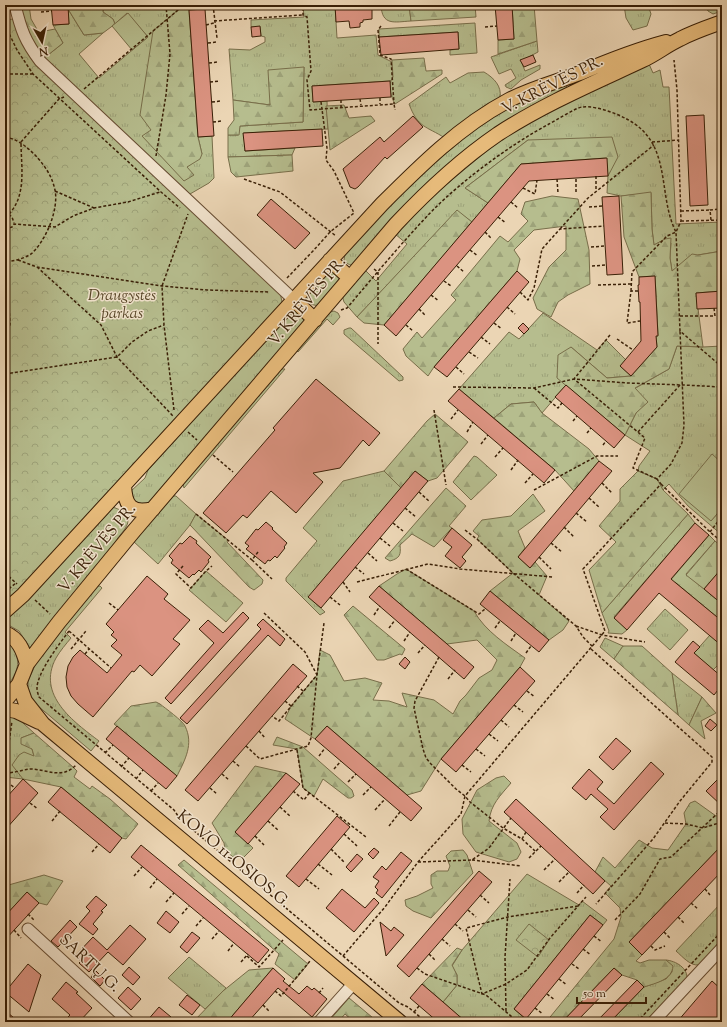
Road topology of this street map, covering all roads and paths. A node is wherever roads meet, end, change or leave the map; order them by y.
1 (15, 5) edge
2 (166, 5) edge
3 (184, 5) edge
4 (213, 5) edge
5 (303, 5) edge
6 (52, 11) dead end
7 (41, 12) dead end
8 (303, 15) junction
9 (167, 19) junction
10 (214, 20) junction
11 (722, 22) edge
12 (215, 23) junction
13 (5, 25) edge
14 (206, 25) dead end
15 (381, 26) dead end
16 (497, 26) dead end
17 (485, 27) dead end
18 (217, 38) dead end
19 (680, 39) junction
20 (217, 42) dead end
21 (208, 43) dead end
22 (674, 60) dead end
23 (218, 62) dead end
24 (209, 63) dead end
25 (5, 74) edge
26 (33, 74) junction
27 (568, 77) junction
28 (220, 81) dead end
29 (210, 82) dead end
30 (574, 92) junction
31 (74, 93) junction
32 (380, 98) dead end
33 (59, 99) junction
34 (360, 99) dead end
35 (341, 100) dead end
36 (221, 101) dead end
37 (212, 102) dead end
38 (322, 102) dead end
39 (394, 104) junction
40 (381, 105) junction
41 (361, 106) junction
42 (341, 108) junction
43 (322, 109) junction
44 (395, 110) dead end
45 (222, 121) dead end
46 (213, 122) dead end
47 (5, 137) edge
48 (679, 140) junction
49 (21, 142) junction
50 (652, 142) junction
51 (654, 145) junction
52 (156, 156) dead end
53 (596, 176) dead end
54 (576, 178) dead end
55 (244, 179) dead end
56 (557, 179) dead end
57 (537, 180) dead end
58 (523, 188) dead end
59 (56, 191) junction
60 (596, 191) junction
61 (160, 192) junction
62 (576, 192) dead end
63 (558, 193) dead end
64 (511, 202) dead end
65 (603, 206) dead end
66 (589, 207) dead end
67 (94, 208) junction
68 (518, 208) dead end
69 (722, 209) edge
70 (182, 210) dead end
71 (710, 210) junction
72 (5, 211) edge
73 (681, 211) junction
74 (9, 214) junction
75 (188, 214) dead end
76 (498, 217) dead end
77 (711, 220) junction
78 (722, 220) edge
79 (681, 221) junction
80 (506, 223) dead end
81 (14, 224) junction
82 (604, 226) dead end
83 (49, 227) junction
84 (5, 229) edge
85 (560, 229) junction
86 (330, 232) junction
87 (485, 232) dead end
88 (676, 232) junction
89 (5, 238) edge
90 (492, 239) dead end
91 (591, 246) dead end
92 (605, 246) dead end
93 (470, 250) dead end
94 (478, 256) dead end
95 (18, 260) junction
96 (330, 260) junction
97 (6, 262) edge
98 (606, 265) dead end
99 (37, 266) junction
100 (456, 266) dead end
101 (592, 266) dead end
102 (378, 272) junction
103 (464, 272) dead end
104 (287, 278) dead end
105 (350, 278) junction
106 (444, 280) dead end
107 (631, 284) junction
108 (598, 285) dead end
109 (162, 286) junction
110 (264, 286) dead end
111 (451, 286) dead end
112 (631, 291) junction
113 (638, 291) dead end
114 (520, 292) dead end
115 (431, 295) dead end
116 (294, 300) junction
117 (439, 301) dead end
118 (507, 308) dead end
119 (714, 308) dead end
120 (340, 310) dead end
121 (419, 310) dead end
122 (515, 314) dead end
123 (426, 316) dead end
124 (680, 316) junction
125 (315, 320) junction
126 (640, 321) dead end
127 (494, 323) dead end
128 (164, 325) junction
129 (406, 325) dead end
130 (502, 329) dead end
131 (413, 331) dead end
132 (680, 331) junction
133 (610, 335) dead end
134 (481, 337) dead end
135 (617, 339) dead end
136 (5, 344) edge
137 (378, 344) dead end
138 (490, 344) dead end
139 (633, 350) dead end
140 (469, 352) dead end
141 (117, 357) junction
142 (478, 358) dead end
143 (456, 367) dead end
144 (722, 367) edge
145 (5, 374) edge
146 (464, 374) dead end
147 (574, 379) junction
148 (682, 384) junction
149 (680, 385) junction
150 (453, 387) dead end
151 (722, 387) edge
152 (534, 388) junction
153 (562, 404) dead end
154 (174, 410) dead end
155 (434, 410) dead end
156 (458, 410) dead end
157 (171, 414) dead end
158 (576, 416) dead end
159 (451, 419) dead end
160 (573, 421) dead end
161 (473, 422) dead end
162 (591, 428) dead end
163 (467, 432) dead end
164 (587, 432) dead end
165 (638, 432) junction
166 (488, 435) dead end
167 (606, 441) dead end
168 (481, 444) dead end
169 (603, 445) dead end
170 (503, 448) dead end
171 (618, 456) dead end
172 (495, 457) dead end
173 (518, 460) dead end
174 (511, 470) dead end
175 (533, 474) dead end
176 (657, 479) junction
177 (526, 483) dead end
178 (602, 483) dead end
179 (661, 484) junction
180 (124, 485) junction
181 (446, 485) dead end
182 (534, 490) dead end
183 (419, 492) dead end
184 (612, 493) dead end
185 (589, 498) dead end
186 (430, 502) dead end
187 (106, 505) junction
188 (600, 507) dead end
189 (405, 508) dead end
190 (153, 509) junction
191 (576, 513) dead end
192 (196, 514) dead end
193 (722, 516) edge
194 (416, 518) dead end
195 (587, 522) dead end
196 (393, 523) dead end
197 (564, 527) dead end
198 (466, 530) dead end
199 (403, 531) dead end
200 (133, 532) junction
201 (710, 532) junction
202 (574, 537) dead end
203 (380, 538) dead end
204 (551, 542) dead end
205 (722, 542) edge
206 (390, 546) dead end
207 (258, 552) dead end
208 (562, 552) dead end
209 (368, 553) dead end
210 (539, 557) dead end
211 (252, 560) junction
212 (376, 561) dead end
213 (183, 566) dead end
214 (212, 566) dead end
215 (355, 567) dead end
216 (551, 569) dead end
217 (406, 570) junction
218 (5, 573) edge
219 (513, 573) junction
220 (364, 574) dead end
221 (553, 577) dead end
222 (272, 578) dead end
223 (343, 582) dead end
224 (357, 582) dead end
225 (21, 588) junction
226 (5, 592) edge
227 (350, 592) dead end
228 (330, 597) dead end
229 (109, 603) dead end
230 (340, 605) dead end
231 (380, 606) dead end
232 (485, 609) dead end
233 (118, 610) dead end
234 (5, 611) edge
235 (264, 613) dead end
236 (374, 615) dead end
237 (395, 620) dead end
238 (500, 621) dead end
239 (59, 622) junction
240 (324, 623) dead end
241 (576, 626) junction
242 (389, 628) dead end
243 (495, 628) dead end
244 (86, 631) dead end
245 (410, 632) dead end
246 (5, 633) edge
247 (516, 633) dead end
248 (602, 636) junction
249 (79, 640) junction
250 (404, 641) dead end
251 (511, 641) dead end
252 (645, 642) dead end
253 (425, 645) dead end
254 (531, 646) dead end
255 (592, 648) junction
256 (71, 649) dead end
257 (89, 649) junction
258 (418, 653) dead end
259 (526, 653) dead end
260 (85, 654) dead end
261 (439, 657) dead end
262 (27, 664) junction
263 (111, 668) dead end
264 (455, 670) dead end
265 (317, 675) junction
266 (448, 679) dead end
267 (19, 684) junction
268 (297, 686) dead end
269 (527, 691) dead end
270 (303, 692) junction
271 (535, 697) dead end
272 (5, 700) edge
273 (285, 701) dead end
274 (514, 705) dead end
275 (291, 706) junction
276 (523, 712) dead end
277 (9, 714) edge
278 (272, 716) dead end
279 (501, 720) dead end
280 (43, 724) junction
281 (509, 727) dead end
282 (259, 731) dead end
283 (489, 734) dead end
284 (265, 738) dead end
285 (498, 741) dead end
286 (113, 745) dead end
287 (246, 746) dead end
288 (325, 748) dead end
289 (297, 749) junction
290 (476, 749) dead end
291 (105, 753) junction
292 (319, 756) dead end
293 (485, 756) dead end
294 (83, 757) junction
295 (129, 758) dead end
296 (5, 760) edge
297 (233, 761) dead end
298 (341, 761) dead end
299 (462, 765) dead end
300 (121, 766) junction
301 (240, 767) dead end
302 (144, 770) dead end
303 (334, 770) dead end
304 (471, 772) dead end
305 (5, 773) edge
306 (222, 774) dead end
307 (356, 774) dead end
308 (136, 779) junction
309 (229, 780) dead end
310 (6, 782) edge
311 (158, 782) dead end
312 (348, 782) dead end
313 (371, 786) dead end
314 (15, 788) dead end
315 (210, 788) dead end
316 (151, 791) junction
317 (293, 791) dead end
318 (310, 792) junction
319 (217, 794) dead end
320 (363, 796) dead end
321 (465, 796) junction
322 (385, 799) dead end
323 (30, 802) dead end
324 (280, 807) dead end
325 (38, 809) dead end
326 (375, 810) dead end
327 (60, 811) dead end
328 (400, 812) dead end
329 (719, 812) dead end
330 (290, 816) dead end
331 (511, 818) dead end
332 (52, 821) dead end
333 (268, 821) dead end
334 (722, 822) edge
335 (665, 823) junction
336 (389, 826) dead end
337 (503, 828) junction
338 (702, 828) junction
339 (278, 830) dead end
340 (526, 832) dead end
341 (344, 834) dead end
342 (255, 836) dead end
343 (366, 837) dead end
344 (522, 839) junction
345 (99, 844) dead end
346 (264, 845) dead end
347 (357, 846) dead end
348 (541, 846) dead end
349 (331, 849) dead end
350 (535, 851) junction
351 (92, 852) dead end
352 (529, 858) dead end
353 (555, 859) dead end
354 (472, 860) junction
355 (344, 862) dead end
356 (418, 862) junction
357 (318, 864) dead end
358 (521, 866) dead end
359 (142, 867) dead end
360 (544, 870) dead end
361 (569, 872) dead end
362 (332, 875) dead end
363 (718, 875) dead end
364 (134, 876) dead end
365 (157, 879) dead end
366 (306, 879) dead end
367 (510, 879) dead end
368 (722, 879) edge
369 (559, 882) dead end
370 (584, 885) dead end
371 (150, 888) dead end
372 (320, 889) dead end
373 (705, 889) dead end
374 (174, 893) dead end
375 (577, 893) dead end
376 (480, 895) dead end
377 (710, 895) dead end
378 (586, 897) dead end
379 (166, 902) dead end
380 (489, 902) dead end
381 (691, 903) dead end
382 (596, 904) dead end
383 (189, 906) dead end
384 (578, 906) junction
385 (468, 910) dead end
386 (698, 910) dead end
387 (28, 914) dead end
388 (182, 914) dead end
389 (476, 917) dead end
390 (508, 917) junction
391 (678, 917) dead end
392 (204, 918) dead end
393 (614, 920) dead end
394 (455, 924) dead end
395 (685, 924) dead end
396 (196, 926) dead end
397 (14, 930) dead end
398 (28, 930) junction
399 (219, 930) dead end
400 (291, 931) junction
401 (722, 931) edge
402 (463, 932) dead end
403 (664, 932) dead end
404 (594, 936) dead end
405 (212, 939) dead end
406 (442, 939) dead end
407 (671, 939) dead end
408 (602, 942) dead end
409 (234, 943) dead end
410 (450, 946) dead end
411 (651, 946) dead end
412 (665, 946) dead end
413 (722, 948) edge
414 (584, 949) dead end
415 (228, 951) dead end
416 (5, 952) edge
417 (317, 953) junction
418 (429, 954) dead end
419 (7, 955) dead end
420 (591, 955) dead end
421 (343, 956) junction
422 (436, 961) dead end
423 (241, 962) dead end
424 (572, 964) dead end
425 (417, 968) dead end
426 (579, 969) dead end
427 (559, 979) dead end
428 (354, 983) junction
429 (506, 984) junction
430 (567, 985) dead end
431 (323, 988) dead end
432 (275, 991) dead end
433 (319, 993) dead end
434 (482, 994) junction
435 (547, 994) dead end
436 (555, 1000) dead end
437 (263, 1005) dead end
438 (419, 1006) dead end
439 (535, 1008) dead end
440 (269, 1011) dead end
441 (506, 1011) junction
442 (414, 1012) junction
443 (543, 1014) dead end
444 (434, 1018) dead end
445 (128, 1022) edge
446 (319, 1022) edge
447 (400, 1022) edge
448 (426, 1022) edge
449 (431, 1022) edge
450 (518, 1022) edge
451 (637, 1022) edge
452 (653, 1022) edge

1 - 31 street
2 - 9 path
3 - 9 path
4 - 10 path
5 - 8 path
6 - 7 path
8 - 10 path
8 - 43 path
9 - 31 path
9 - 52 path
10 - 12 path
11 - 19 main road, V. KRĖVĖS PR.
12 - 14 path
12 - 18 path
13 - 26 path
15 - 39 path
16 - 17 path
19 - 27 main road, V. KRĖVĖS PR.
19 - 30 main road, V. KRĖVĖS PR.
20 - 21 path
22 - 48 path
23 - 24 path
25 - 26 path
26 - 33 path
27 - 30 main road
27 - 96 main road, V. KRĖVĖS PR.
28 - 29 path
30 - 105 main road, V. KRĖVĖS PR.
31 - 33 path
31 - 116 street
32 - 40 path
33 - 49 path
33 - 61 path
34 - 41 path
35 - 42 path
36 - 37 path
38 - 43 path
39 - 40 path
39 - 44 path
40 - 41 path
41 - 42 path
42 - 43 path
43 - 86 path
45 - 46 path
47 - 49 path
48 - 50 path
48 - 73 path
49 - 59 path
49 - 74 path
50 - 51 path
50 - 102 path
51 - 60 path
51 - 88 path
53 - 60 path
54 - 62 path
55 - 86 path
56 - 63 path
57 - 58 path
59 - 67 path
59 - 83 path
60 - 85 path
61 - 67 path
61 - 70 path
64 - 68 path
65 - 66 path
67 - 83 path
69 - 71 path
71 - 73 path
71 - 77 path
72 - 74 path
73 - 79 path
74 - 81 path
75 - 109 path
76 - 80 path
77 - 78 path
77 - 79 path
79 - 88 path
81 - 83 path
81 - 84 path
82 - 85 path
83 - 95 path
85 - 114 path
86 - 104 path
87 - 90 path
88 - 107 path
88 - 124 path
89 - 97 path
91 - 92 path
93 - 94 path
95 - 97 path
95 - 99 path
96 - 105 main road
96 - 116 main road, V. KRĖVĖS PR.
97 - 136 path
98 - 101 path
99 - 109 path
99 - 141 path
100 - 103 path
102 - 120 path
102 - 137 path
105 - 125 main road, V. KRĖVĖS PR.
106 - 111 path
107 - 108 path
107 - 112 path
109 - 110 path
109 - 128 path
112 - 113 path
112 - 126 path
115 - 117 path
116 - 125 main road
116 - 180 main road, V. KRĖVĖS PR.
118 - 122 path
119 - 124 path
121 - 123 path
124 - 132 path
125 - 190 main road, V. KRĖVĖS PR.
127 - 130 path
128 - 141 path
128 - 154 path
129 - 131 path
132 - 144 path
132 - 148 path
133 - 147 path
134 - 138 path
135 - 139 path
140 - 142 path
141 - 145 path
141 - 157 path
143 - 146 path
147 - 149 path
147 - 152 path
147 - 165 path
148 - 149 path
148 - 151 path
148 - 176 path
149 - 165 path
150 - 152 path
152 - 153 path
155 - 181 path
156 - 159 path
158 - 160 path
161 - 163 path
162 - 164 path
165 - 176 path
166 - 168 path
167 - 169 path
170 - 172 path
171 - 182 path
173 - 174 path
175 - 177 path
176 - 179 path
178 - 184 path
179 - 201 path
179 - 248 path
180 - 187 main road, V. KRĖVĖS PR.
180 - 190 main road
183 - 186 path
185 - 188 path
187 - 200 main road
187 - 225 main road, V. KRĖVĖS PR.
189 - 194 path
190 - 200 main road, V. KRĖVĖS PR.
191 - 195 path
192 - 211 path
193 - 201 path
196 - 199 path
197 - 202 path
198 - 219 path
200 - 239 main road, V. KRĖVĖS PR.
201 - 205 path
203 - 206 path
204 - 208 path
207 - 211 path
209 - 212 path
210 - 216 path
211 - 222 path
213 - 214 path
215 - 220 path
217 - 219 path
217 - 224 path
217 - 232 path
218 - 225 path
219 - 221 path
219 - 241 path
223 - 227 path
225 - 226 path
225 - 234 main road, V. KRĖVĖS PR.
225 - 239 path
228 - 230 path
229 - 233 path
231 - 236 path
235 - 265 path
237 - 242 path
238 - 243 path
239 - 262 main road, V. KRĖVĖS PR.
240 - 265 path
241 - 248 path
241 - 255 path
244 - 249 path
245 - 250 path
246 - 262 main road
247 - 251 path
248 - 252 path
248 - 255 path
249 - 256 path
249 - 257 path
249 - 291 path
253 - 258 path
254 - 259 path
255 - 321 path
255 - 335 path
257 - 260 path
257 - 263 path
261 - 321 path
262 - 267 main road, V. KRĖVĖS PR.
264 - 266 path
265 - 270 path
265 - 289 path
267 - 272 main road, V. KRĖVĖS PR.
267 - 280 main road, KOVO 11-OSIOS G.
268 - 270 path
269 - 271 path
270 - 275 path
273 - 275 path
274 - 276 path
275 - 278 path
277 - 280 main road, KOVO 11-OSIOS G.
277 - 296 path
279 - 281 path
280 - 294 main road, KOVO 11-OSIOS G.
282 - 284 path
283 - 285 path
286 - 291 path
287 - 289 path
288 - 292 path
289 - 318 path
290 - 293 path
291 - 300 path
294 - 305 path
294 - 400 main road, KOVO 11-OSIOS G.
295 - 300 path
297 - 301 path
298 - 303 path
299 - 304 path
300 - 308 path
302 - 308 path
306 - 309 path
307 - 312 path
308 - 316 path
310 - 314 path
311 - 316 path
313 - 320 path
315 - 319 path
316 - 421 path
317 - 318 path
318 - 343 path
321 - 337 path
321 - 356 path
322 - 326 path
323 - 325 path
324 - 330 path
327 - 332 path
328 - 336 path
329 - 338 path
331 - 337 path
333 - 339 path
334 - 338 path
335 - 338 path
335 - 382 path
337 - 344 path
337 - 354 path
338 - 393 path
340 - 344 path
341 - 347 path
342 - 346 path
344 - 350 path
345 - 351 path
348 - 350 path
349 - 355 path
350 - 352 path
353 - 360 path
354 - 356 path
354 - 358 path
356 - 421 path
357 - 362 path
359 - 364 path
361 - 369 path
363 - 368 path
365 - 371 path
366 - 372 path
367 - 390 path
370 - 375 path
373 - 377 path
374 - 379 path
376 - 380 path
378 - 384 path
381 - 386 path
383 - 388 path
384 - 390 path
384 - 429 path
385 - 389 path
387 - 398 path
390 - 429 path
390 - 434 path
391 - 395 path
392 - 396 path
394 - 402 path
397 - 398 path
398 - 445 street, SARTŲ G.
399 - 405 path
400 - 417 main road, KOVO 11-OSIOS G.
400 - 423 path
401 - 451 path
403 - 407 path
404 - 408 path
406 - 410 path
409 - 415 path
411 - 412 path
413 - 452 street
414 - 420 path
416 - 419 path
417 - 428 main road, KOVO 11-OSIOS G.
417 - 432 path
418 - 422 path
421 - 442 path
424 - 426 path
425 - 434 path
427 - 430 path
428 - 446 street
428 - 447 main road, KOVO 11-OSIOS G.
429 - 434 path
429 - 441 path
431 - 433 path
434 - 441 path
435 - 436 path
437 - 440 path
438 - 442 path
439 - 443 path
441 - 450 path
442 - 448 path
444 - 449 path

